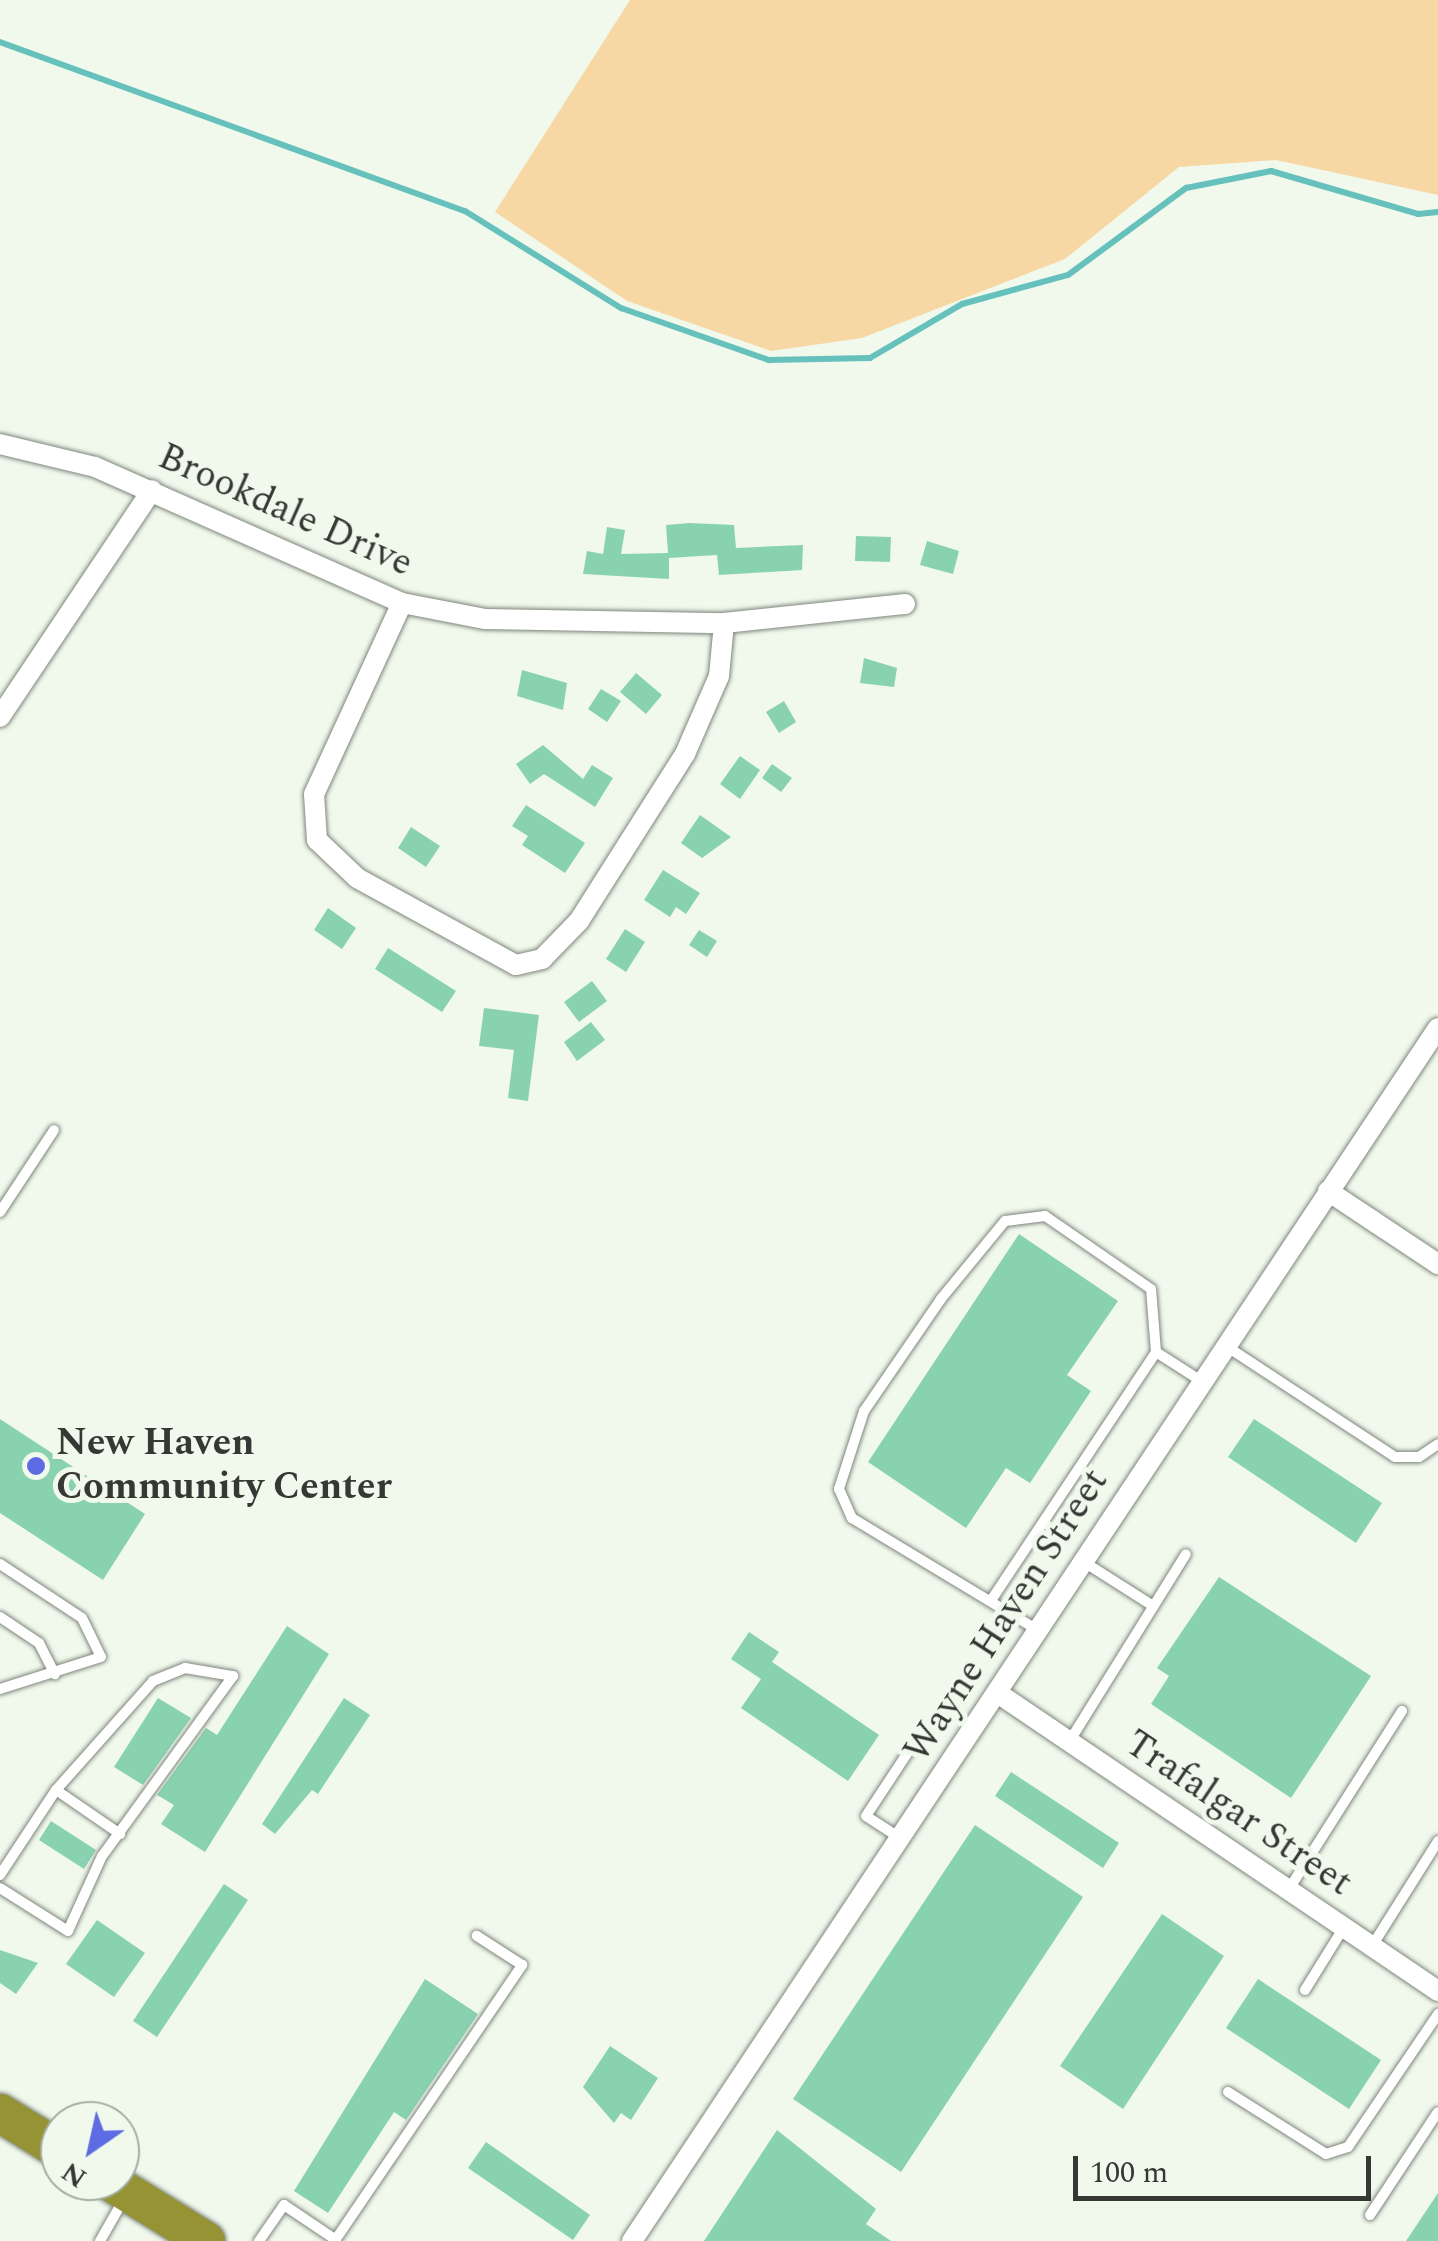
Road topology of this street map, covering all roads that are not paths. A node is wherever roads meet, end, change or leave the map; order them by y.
1 (0, 444) edge
2 (152, 490) junction
3 (402, 604) junction
4 (906, 604) dead end
5 (724, 623) junction
6 (0, 717) edge
7 (1438, 1028) edge
8 (54, 1130) dead end
9 (1328, 1191) junction
10 (0, 1212) edge
11 (1438, 1264) edge
12 (1226, 1346) junction
13 (1156, 1352) junction
14 (1203, 1382) junction
15 (1438, 1444) edge
16 (1186, 1554) dead end
17 (1084, 1562) junction
18 (0, 1564) edge
19 (992, 1599) junction
20 (1153, 1606) junction
21 (0, 1617) edge
22 (1039, 1630) junction
23 (55, 1674) junction
24 (0, 1689) edge
25 (999, 1694) junction
26 (1402, 1711) dead end
27 (1068, 1742) junction
28 (908, 1752) dead end
29 (56, 1790) junction
30 (120, 1834) junction
31 (900, 1839) junction
32 (1438, 1842) edge
33 (0, 1874) edge
34 (0, 1888) edge
35 (1288, 1890) junction
36 (1344, 1926) junction
37 (477, 1936) dead end
38 (1372, 1946) junction
39 (1305, 1990) dead end
40 (1438, 1991) edge
41 (1438, 2014) edge
42 (1228, 2092) dead end
43 (1438, 2112) edge
44 (0, 2113) edge
45 (40, 2138) edge
46 (140, 2200) edge
47 (113, 2201) edge
48 (1370, 2216) dead end
49 (336, 2239) edge
50 (100, 2241) edge
51 (206, 2241) edge
52 (259, 2241) edge
53 (632, 2241) edge

1 - 2 street, Brookdale Drive
2 - 3 street, Brookdale Drive
2 - 6 street
3 - 5 street, Brookdale Drive
3 - 5 street
4 - 5 street, Brookdale Drive
7 - 9 street, Wayne Haven Street
8 - 10 lane
9 - 11 street
9 - 12 street, Wayne Haven Street
12 - 14 street, Wayne Haven Street
12 - 15 lane
13 - 14 lane
13 - 19 lane
13 - 19 lane
14 - 17 street, Wayne Haven Street
16 - 20 lane
17 - 20 lane
17 - 22 street, Wayne Haven Street
18 - 23 lane
19 - 22 lane
20 - 27 lane
21 - 23 lane
22 - 25 street, Wayne Haven Street
23 - 24 lane
25 - 27 street, Trafalgar Street
25 - 31 street, Wayne Haven Street
26 - 35 lane
27 - 35 street, Trafalgar Street
28 - 31 lane
29 - 30 lane
29 - 30 lane
29 - 33 lane
30 - 34 lane
31 - 53 street, Wayne Haven Street
32 - 38 lane
35 - 36 street, Trafalgar Street
36 - 38 street, Trafalgar Street
36 - 39 lane
37 - 49 lane
38 - 40 street, Trafalgar Street
41 - 42 lane
43 - 48 lane
44 - 45 highway
46 - 51 highway
47 - 50 lane
49 - 52 lane

